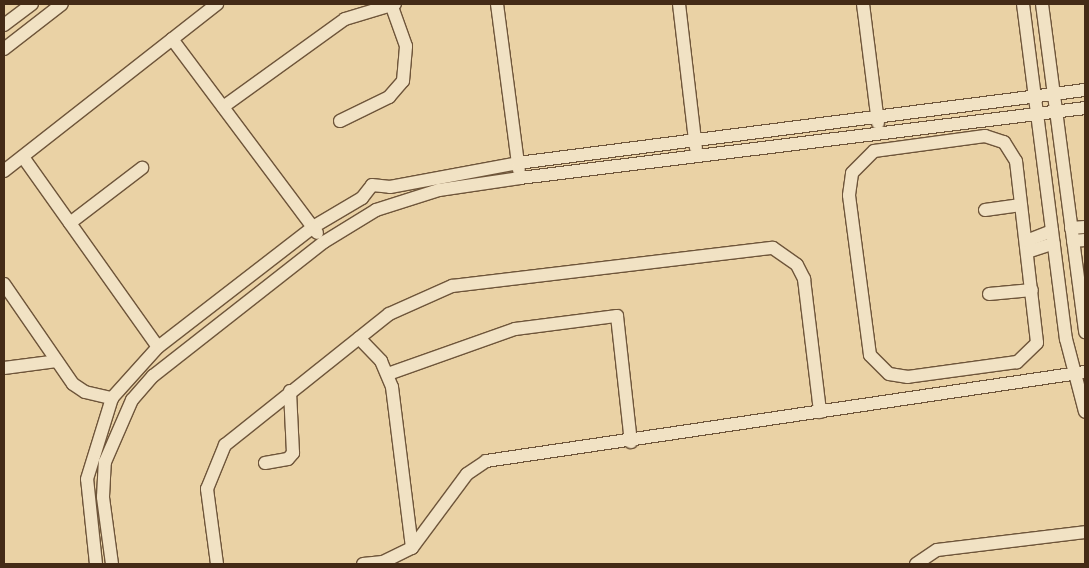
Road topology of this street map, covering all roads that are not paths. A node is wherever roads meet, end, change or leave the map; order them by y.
1 (32, 4) edge
2 (62, 4) edge
3 (217, 4) edge
4 (391, 4) edge
5 (395, 4) edge
6 (498, 4) edge
7 (679, 4) edge
8 (863, 4) edge
9 (1023, 4) edge
10 (1042, 4) edge
11 (4, 25) edge
12 (172, 39) junction
13 (4, 49) edge
14 (1085, 90) edge
15 (1053, 95) junction
16 (1035, 97) junction
17 (223, 107) junction
18 (1085, 108) edge
19 (1055, 113) junction
20 (1037, 115) junction
21 (878, 117) junction
22 (340, 120) dead end
23 (880, 133) junction
24 (695, 140) junction
25 (698, 156) junction
26 (23, 157) junction
27 (518, 163) junction
28 (142, 168) dead end
29 (4, 171) edge
30 (520, 178) junction
31 (1021, 205) junction
32 (985, 210) dead end
33 (70, 223) junction
34 (313, 227) junction
35 (1085, 228) edge
36 (1076, 236) edge
37 (1053, 237) junction
38 (324, 242) junction
39 (1027, 246) junction
40 (4, 284) edge
41 (1032, 290) junction
42 (989, 294) dead end
43 (1085, 332) edge
44 (359, 338) junction
45 (158, 347) junction
46 (57, 361) junction
47 (4, 368) edge
48 (1080, 373) edge
49 (388, 374) junction
50 (290, 391) junction
51 (112, 398) junction
52 (820, 412) junction
53 (1085, 412) edge
54 (631, 442) junction
55 (265, 463) dead end
56 (1085, 532) edge
57 (412, 548) junction
58 (96, 564) edge
59 (112, 564) edge
60 (217, 564) edge
61 (363, 564) edge
62 (916, 564) edge

1 - 11 street
2 - 13 street
3 - 12 street
4 - 5 street
4 - 17 street
4 - 22 street
6 - 27 street
7 - 24 street
8 - 21 street
9 - 16 street
10 - 15 street
12 - 17 street
12 - 26 street
14 - 15 street
15 - 16 street
15 - 19 street
16 - 20 street
16 - 21 street
17 - 34 street
18 - 19 street
19 - 20 street
19 - 36 street
20 - 23 street
20 - 37 street
21 - 23 street
21 - 24 street
23 - 25 street
24 - 25 street
24 - 27 street
25 - 30 street
26 - 29 street
26 - 33 street
27 - 30 street
27 - 34 street
28 - 33 street
30 - 38 street
31 - 32 street
31 - 39 street
31 - 41 street
33 - 45 street
34 - 38 street
34 - 45 street
35 - 36 street
36 - 43 street
37 - 39 street
37 - 48 street
38 - 59 street
39 - 41 street
40 - 46 street
41 - 42 street
44 - 49 street
44 - 50 street
44 - 52 street
45 - 51 street
46 - 47 street
46 - 51 street
48 - 52 street
48 - 53 street
49 - 54 street
49 - 57 street
50 - 55 street
50 - 60 street
51 - 58 street
52 - 54 street
54 - 57 street
56 - 62 street
57 - 61 street

